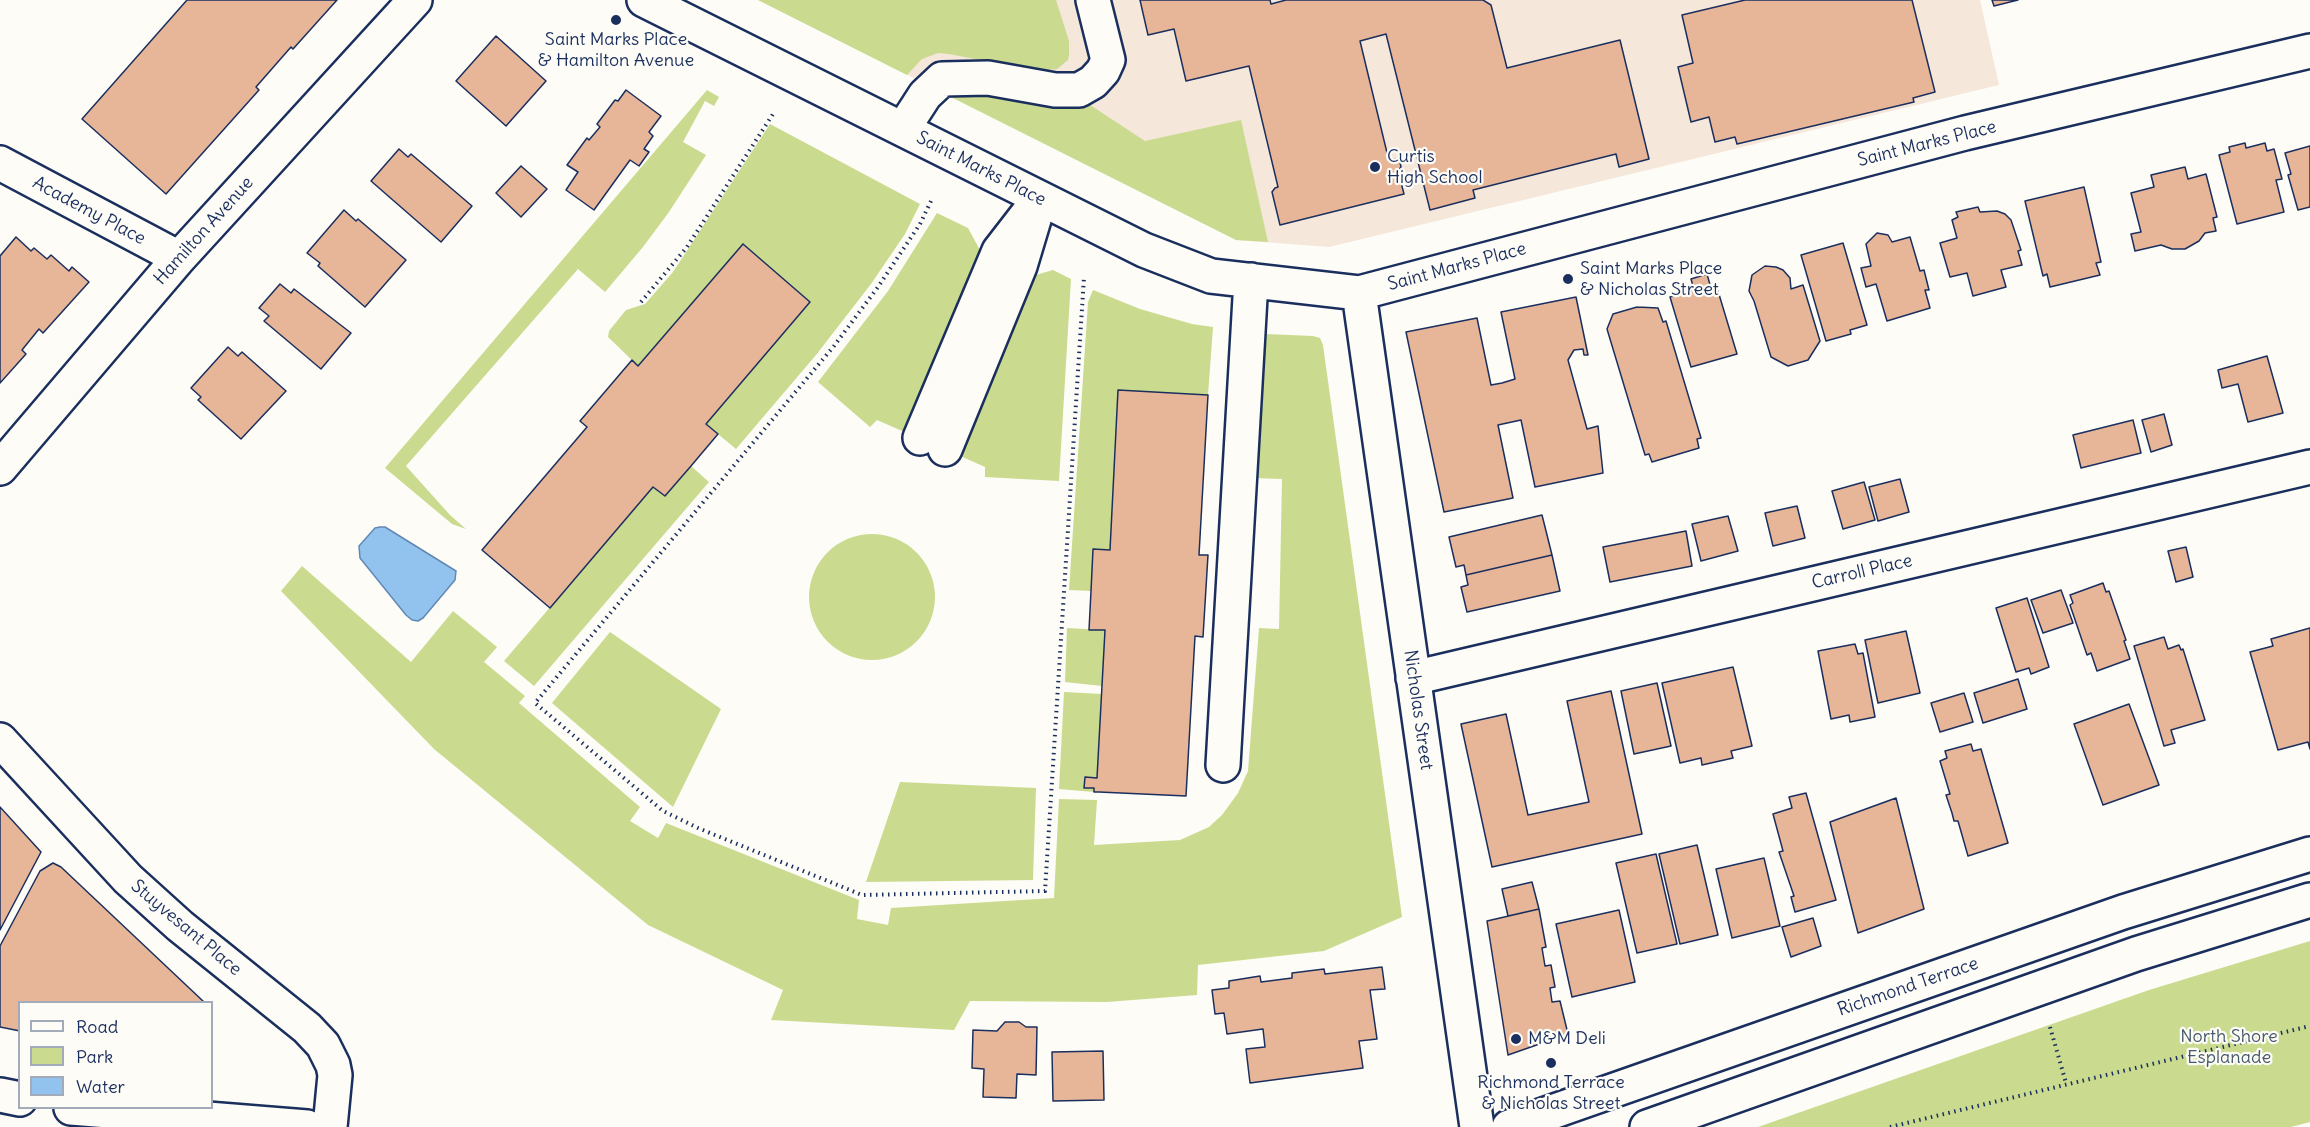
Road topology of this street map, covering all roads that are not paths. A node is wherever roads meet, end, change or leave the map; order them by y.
1 (415, 0) edge
2 (645, 0) edge
3 (1093, 0) edge
4 (2310, 51) edge
5 (903, 129) junction
6 (0, 163) edge
7 (1040, 198) junction
8 (179, 258) junction
9 (1251, 280) junction
10 (1359, 293) junction
11 (932, 444) dead end
12 (2310, 467) edge
13 (0, 468) edge
14 (1413, 678) junction
15 (0, 740) edge
16 (1223, 765) dead end
17 (2310, 854) edge
18 (2310, 900) edge
19 (0, 1095) edge
20 (18, 1100) edge
21 (95, 1109) edge
22 (307, 1127) edge
23 (330, 1127) edge
24 (1477, 1127) edge
25 (1509, 1127) edge
26 (1647, 1127) edge

1 - 8 street, Hamilton Avenue
2 - 5 street, Saint Marks Place
3 - 5 street
4 - 10 street, Saint Marks Place
5 - 7 street, Saint Marks Place
6 - 8 street, Academy Place
7 - 9 street, Saint Marks Place
7 - 11 street
8 - 13 street, Hamilton Avenue
9 - 10 street, Saint Marks Place
9 - 16 street
10 - 14 street, Nicholas Street
12 - 14 street, Carroll Place
14 - 24 street, Nicholas Street
15 - 23 street, Stuyvesant Place
17 - 25 street, Richmond Terrace
18 - 26 street
19 - 20 street
21 - 22 street

